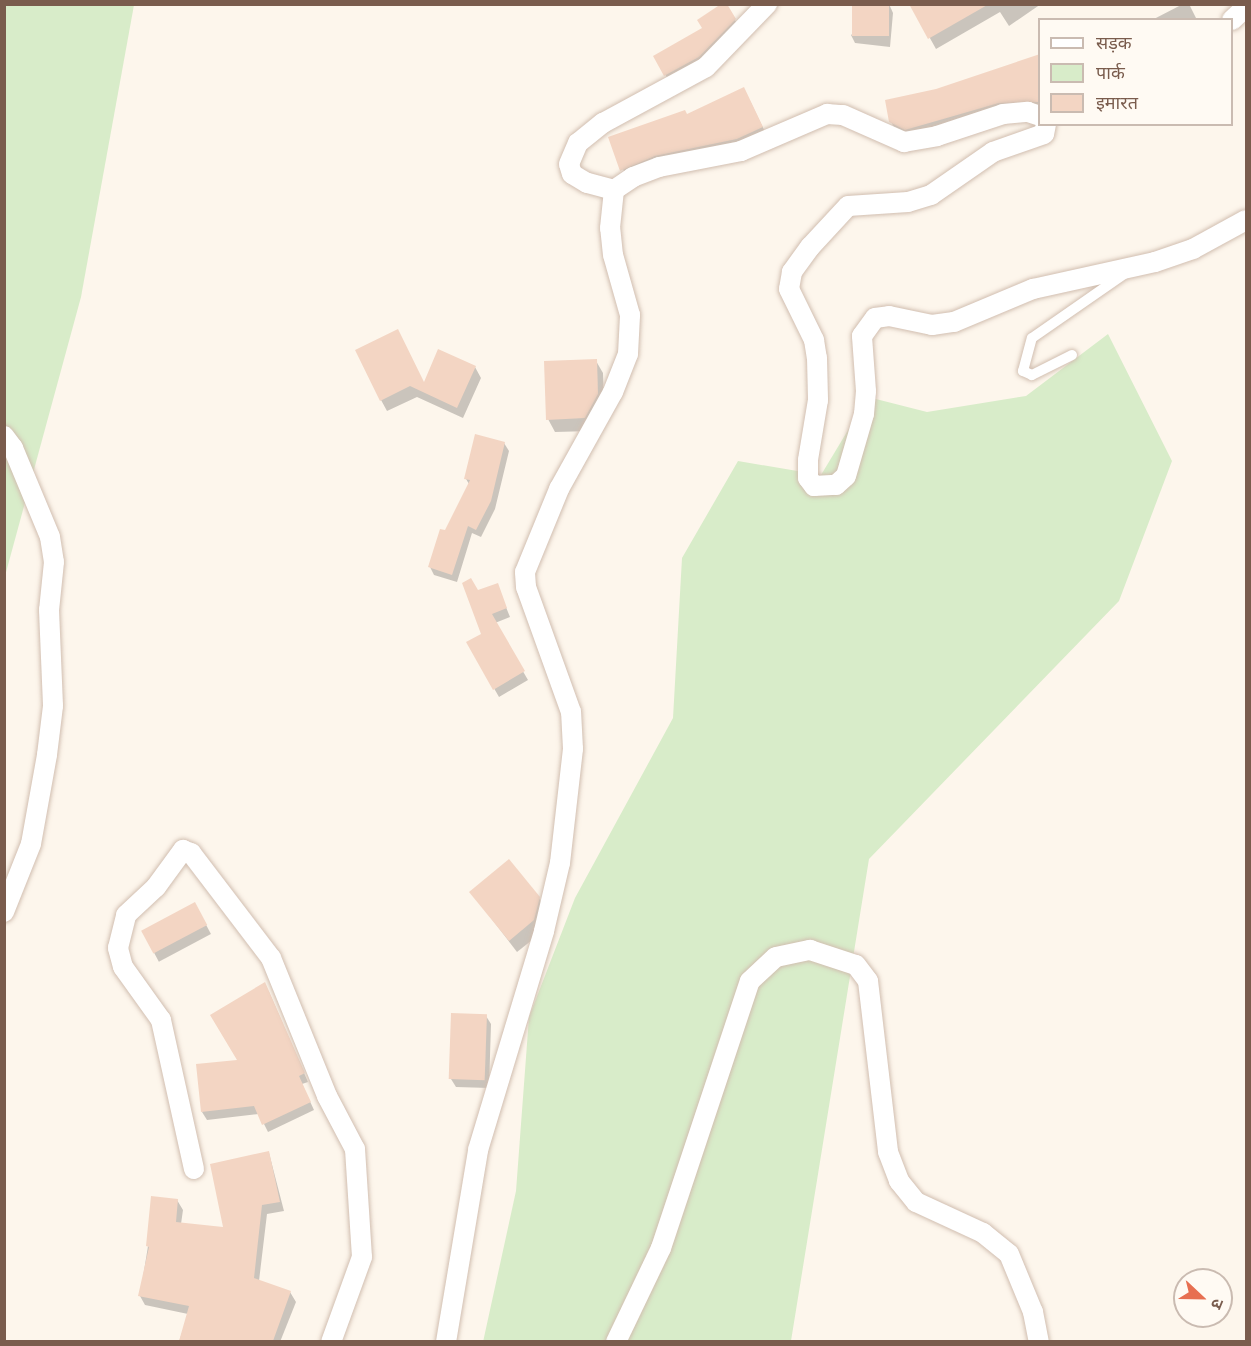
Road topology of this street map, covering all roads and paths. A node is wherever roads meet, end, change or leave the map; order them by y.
1 (767, 4) edge
2 (1246, 7) edge
3 (1233, 19) edge
4 (1038, 115) edge
5 (1046, 126) edge
6 (614, 190) junction
7 (1246, 220) edge
8 (1130, 270) junction
9 (1072, 355) dead end
10 (4, 436) edge
11 (4, 912) edge
12 (194, 1169) dead end
13 (331, 1341) edge
14 (446, 1341) edge
15 (616, 1341) edge
16 (1039, 1341) edge

1 - 6 street
2 - 3 street
4 - 6 street
5 - 8 street
6 - 14 street
7 - 8 street
8 - 9 lane
10 - 11 street
12 - 13 street
15 - 16 street

